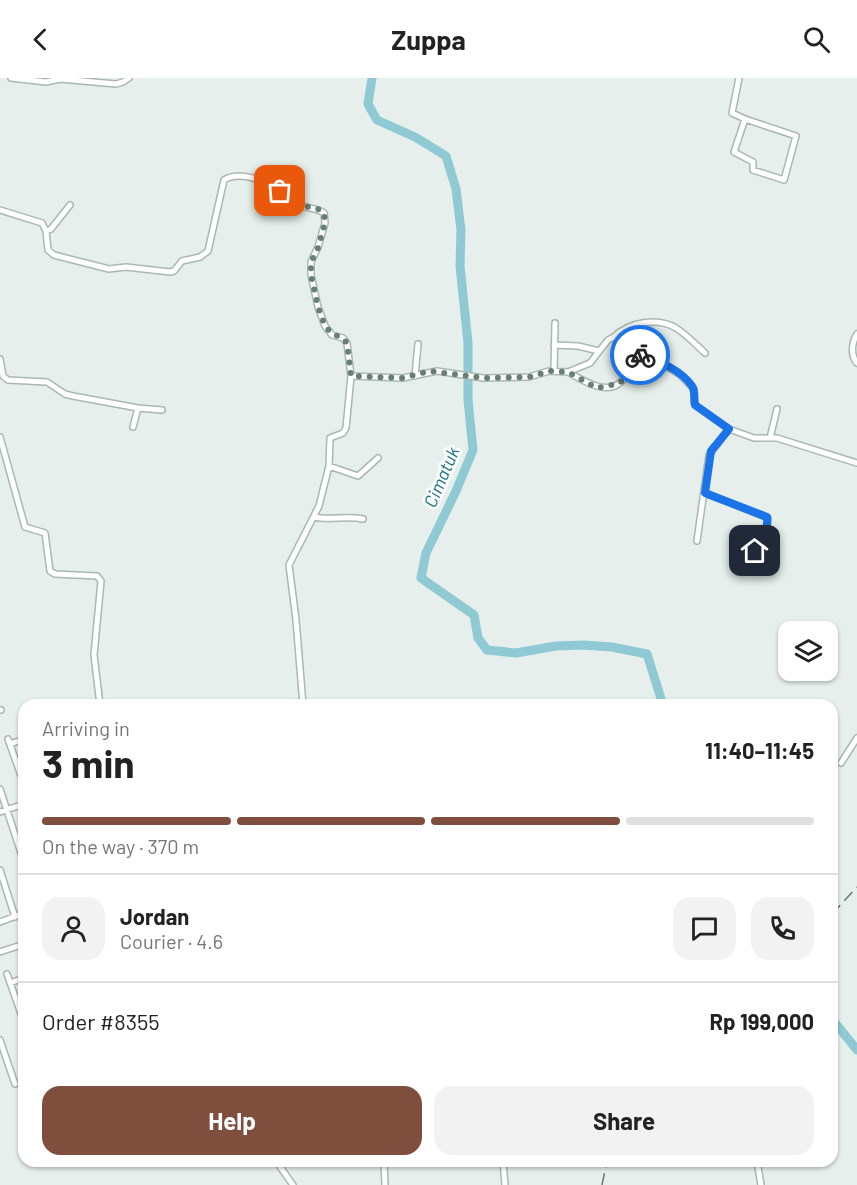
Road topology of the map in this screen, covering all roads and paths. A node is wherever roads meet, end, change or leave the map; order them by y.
1 (11, 78) edge
2 (129, 78) edge
3 (739, 78) edge
4 (745, 119) junction
5 (69, 205) dead end
6 (0, 210) edge
7 (46, 231) junction
8 (555, 323) dead end
9 (857, 334) edge
10 (614, 337) junction
11 (418, 344) dead end
12 (554, 345) junction
13 (599, 351) junction
14 (705, 353) dead end
15 (640, 354) junction
16 (0, 359) edge
17 (857, 363) edge
18 (554, 372) junction
19 (568, 372) junction
20 (351, 376) junction
21 (415, 376) junction
22 (2, 377) edge
23 (138, 408) junction
24 (777, 409) dead end
25 (162, 410) dead end
26 (133, 427) dead end
27 (729, 429) junction
28 (0, 437) edge
29 (770, 438) junction
30 (378, 458) dead end
31 (857, 463) edge
32 (329, 466) junction
33 (705, 493) junction
34 (314, 517) junction
35 (363, 519) dead end
36 (698, 542) dead end
37 (740, 569) dead end
38 (99, 699) edge
39 (303, 699) edge
40 (857, 738) edge
41 (18, 740) edge
42 (841, 763) dead end
43 (18, 767) edge
44 (0, 789) edge
45 (18, 806) edge
46 (7, 810) junction
47 (0, 812) edge
48 (18, 844) edge
49 (0, 870) edge
50 (18, 915) edge
51 (15, 916) junction
52 (0, 922) edge
53 (18, 946) edge
54 (0, 952) edge
55 (7, 974) dead end
56 (18, 980) edge
57 (10, 983) junction
58 (18, 1005) edge
59 (0, 1040) edge
60 (15, 1084) dead end
61 (280, 1167) edge
62 (384, 1167) edge
63 (504, 1167) edge
64 (758, 1167) edge
65 (293, 1185) edge
66 (385, 1185) edge
67 (506, 1185) edge
68 (760, 1185) edge

1 - 2 street
3 - 4 street
4 - 4 street
5 - 7 street
6 - 7 street
7 - 20 street
8 - 12 street
9 - 17 street
10 - 13 street
10 - 14 street
10 - 15 street
11 - 21 street
12 - 13 street
12 - 18 street
13 - 19 street
15 - 19 street
15 - 27 street
16 - 22 street
18 - 19 street
18 - 21 street
20 - 21 street
20 - 32 street
22 - 23 street
23 - 25 street
23 - 26 street
24 - 29 street
27 - 29 street
27 - 33 street
28 - 38 street
29 - 31 street
30 - 32 street
32 - 34 street
33 - 36 street
33 - 37 street
34 - 35 street
34 - 39 street
40 - 42 street
41 - 43 street
44 - 46 street
45 - 46 street
46 - 47 street
46 - 48 street
49 - 51 street
50 - 51 street
51 - 52 street
53 - 54 street
55 - 57 street
56 - 57 street
57 - 58 street
59 - 60 street
61 - 65 street
62 - 66 street
63 - 67 street
64 - 68 street

